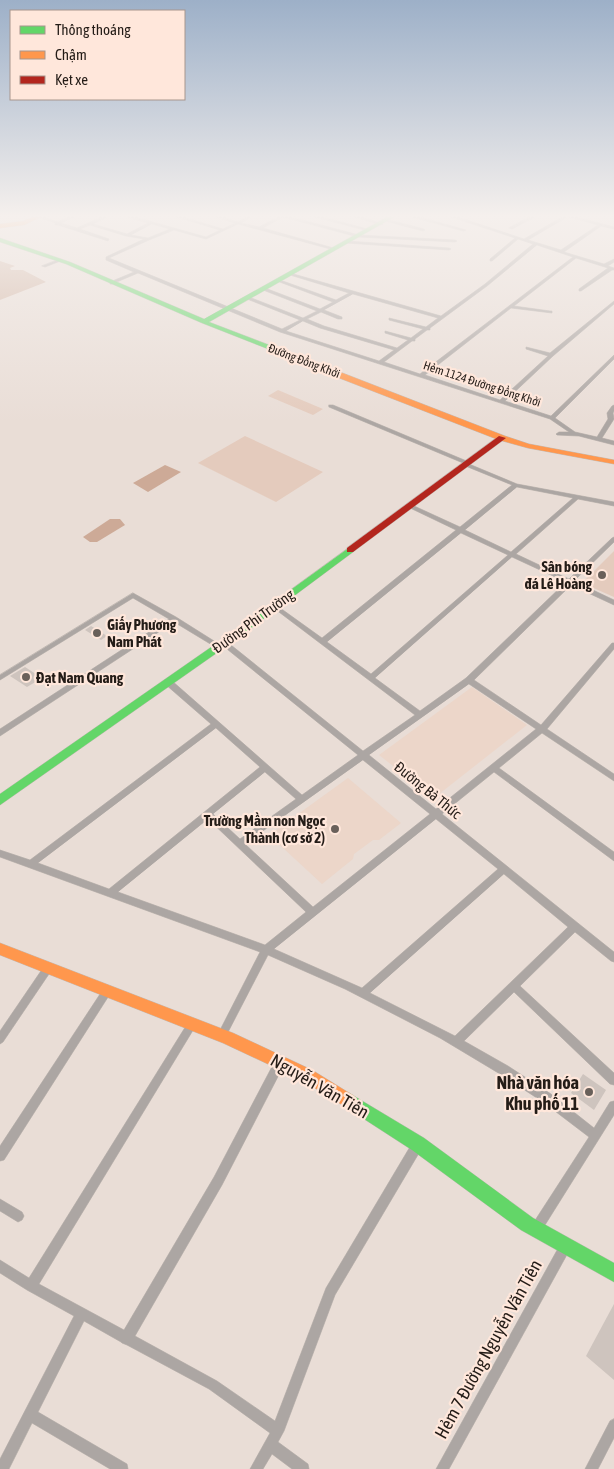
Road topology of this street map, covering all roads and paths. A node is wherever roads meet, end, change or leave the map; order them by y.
1 (117, 286) edge
2 (171, 286) edge
3 (270, 286) edge
4 (292, 286) edge
5 (329, 286) edge
6 (483, 286) edge
7 (538, 286) edge
8 (587, 286) edge
9 (264, 289) junction
10 (580, 290) dead end
11 (353, 293) junction
12 (248, 298) junction
13 (337, 302) junction
14 (614, 302) edge
15 (510, 306) junction
16 (228, 308) junction
17 (321, 311) junction
18 (550, 312) dead end
19 (340, 318) dead end
20 (442, 318) junction
21 (391, 319) dead end
22 (304, 320) junction
23 (204, 322) junction
24 (428, 329) junction
25 (282, 331) junction
26 (387, 332) dead end
27 (413, 340) junction
28 (528, 348) dead end
29 (398, 350) junction
30 (551, 354) junction
31 (614, 356) edge
32 (381, 362) junction
33 (422, 375) junction
34 (502, 401) junction
35 (331, 406) dead end
36 (614, 407) edge
37 (552, 418) junction
38 (613, 419) edge
39 (573, 433) junction
40 (559, 434) dead end
41 (502, 438) junction
42 (600, 439) junction
43 (614, 443) edge
44 (614, 462) edge
45 (466, 464) junction
46 (516, 485) junction
47 (577, 497) junction
48 (614, 504) edge
49 (410, 506) junction
50 (460, 530) junction
51 (614, 539) edge
52 (512, 554) junction
53 (570, 582) junction
54 (614, 602) edge
55 (274, 606) junction
56 (174, 619) junction
57 (322, 642) junction
58 (222, 644) junction
59 (614, 646) edge
60 (0, 678) edge
61 (371, 678) junction
62 (469, 680) junction
63 (168, 682) junction
64 (420, 715) junction
65 (216, 724) junction
66 (542, 729) junction
67 (0, 733) edge
68 (363, 756) junction
69 (265, 767) junction
70 (494, 768) junction
71 (613, 775) edge
72 (0, 800) edge
73 (302, 800) junction
74 (208, 814) junction
75 (436, 814) junction
76 (240, 844) junction
77 (0, 853) edge
78 (614, 858) edge
79 (31, 864) junction
80 (504, 869) junction
81 (111, 893) junction
82 (313, 913) junction
83 (575, 926) junction
84 (0, 949) edge
85 (266, 950) junction
86 (614, 958) edge
87 (48, 968) junction
88 (514, 986) junction
89 (107, 991) junction
90 (363, 993) junction
91 (192, 1024) junction
92 (222, 1035) junction
93 (0, 1039) edge
94 (456, 1042) junction
95 (280, 1062) junction
96 (614, 1080) edge
97 (614, 1106) edge
98 (595, 1135) junction
99 (418, 1144) junction
100 (0, 1156) edge
101 (0, 1205) edge
102 (18, 1216) dead end
103 (536, 1229) junction
104 (565, 1247) junction
105 (0, 1266) edge
106 (614, 1273) edge
107 (30, 1286) junction
108 (81, 1314) junction
109 (126, 1339) junction
110 (31, 1415) junction
111 (614, 1425) edge
112 (278, 1431) junction
113 (270, 1444) junction
114 (106, 1465) edge
115 (2, 1469) edge
116 (122, 1469) edge
117 (256, 1469) edge
118 (303, 1469) edge
119 (442, 1469) edge
120 (591, 1469) edge

1 - 23 street, Đường Đồng Khởi
2 - 16 street
3 - 9 street
4 - 13 street
5 - 11 street
6 - 20 street
7 - 15 street
8 - 10 street
9 - 12 street
9 - 17 street
11 - 13 street
11 - 20 street
12 - 16 street
12 - 22 street
13 - 17 street
14 - 30 street
15 - 18 street
15 - 33 street
16 - 23 street
16 - 25 street, Hẻm 1124 Đường Đồng Khởi
17 - 19 street
17 - 22 street
20 - 24 street
21 - 24 street
22 - 25 street
22 - 29 street
23 - 41 street, Đường Đồng Khởi
24 - 27 street
25 - 32 street, Hẻm 1124 Đường Đồng Khởi
26 - 27 street
27 - 29 street
28 - 30 street
29 - 32 street
30 - 34 street
31 - 37 street
32 - 33 street, Hẻm 1124 Đường Đồng Khởi
33 - 34 street, Hẻm 1124 Đường Đồng Khởi
34 - 37 street, Hẻm 1124 Đường Đồng Khởi
35 - 45 street
36 - 38 street
37 - 39 street, Hẻm 1124 Đường Đồng Khởi
38 - 42 street
39 - 40 street
39 - 42 street
41 - 44 street, Đường Đồng Khởi
41 - 45 street, Đường Phi Trường
42 - 43 street
45 - 46 street
45 - 49 street, Đường Phi Trường
46 - 47 street
46 - 50 street
47 - 48 street
47 - 52 street
49 - 50 street
49 - 55 street, Đường Phi Trường
50 - 52 street
50 - 57 street
51 - 53 street
52 - 53 street
52 - 61 street
53 - 54 street
53 - 62 street
55 - 57 street
55 - 58 street, Đường Phi Trường
56 - 58 street, Đường Bà Thức
56 - 60 street, Đường Bà Thức
56 - 67 street
57 - 61 street
58 - 63 street, Đường Phi Trường
58 - 68 street, Đường Bà Thức
59 - 66 street
61 - 64 street
62 - 64 street
62 - 66 street
63 - 65 street
63 - 72 street, Đường Phi Trường
64 - 68 street
65 - 69 street
65 - 79 street
66 - 70 street
66 - 71 street
68 - 73 street
68 - 75 street, Đường Bà Thức
69 - 73 street
69 - 74 street
70 - 75 street
70 - 78 street
73 - 76 street
74 - 76 street
74 - 81 street
75 - 80 street, Đường Bà Thức
75 - 82 street
76 - 82 street
77 - 79 street
79 - 81 street
80 - 83 street, Đường Bà Thức
80 - 90 street
81 - 85 street
82 - 85 street
83 - 86 street, Đường Bà Thức
83 - 88 street
84 - 87 street, Nguyễn Văn Tiên
85 - 90 street
85 - 92 street
87 - 89 street, Nguyễn Văn Tiên
87 - 93 street
88 - 94 street
88 - 96 street
89 - 91 street, Nguyễn Văn Tiên
89 - 100 street
90 - 94 street
91 - 92 street, Nguyễn Văn Tiên
91 - 107 street
92 - 95 street, Nguyễn Văn Tiên
94 - 98 street
95 - 99 street, Nguyễn Văn Tiên
95 - 109 street
97 - 98 street
98 - 103 street
99 - 103 street, Nguyễn Văn Tiên
99 - 112 street
101 - 102 street
103 - 104 street, Nguyễn Văn Tiên
104 - 106 street, Nguyễn Văn Tiên
104 - 119 street, Hẻm 7 Đường Nguyễn Văn Tiên
105 - 107 street
107 - 108 street
108 - 109 street
108 - 110 street
109 - 112 street
110 - 114 street
110 - 115 street
111 - 120 street
112 - 113 street
113 - 117 street
113 - 118 street
114 - 116 street

